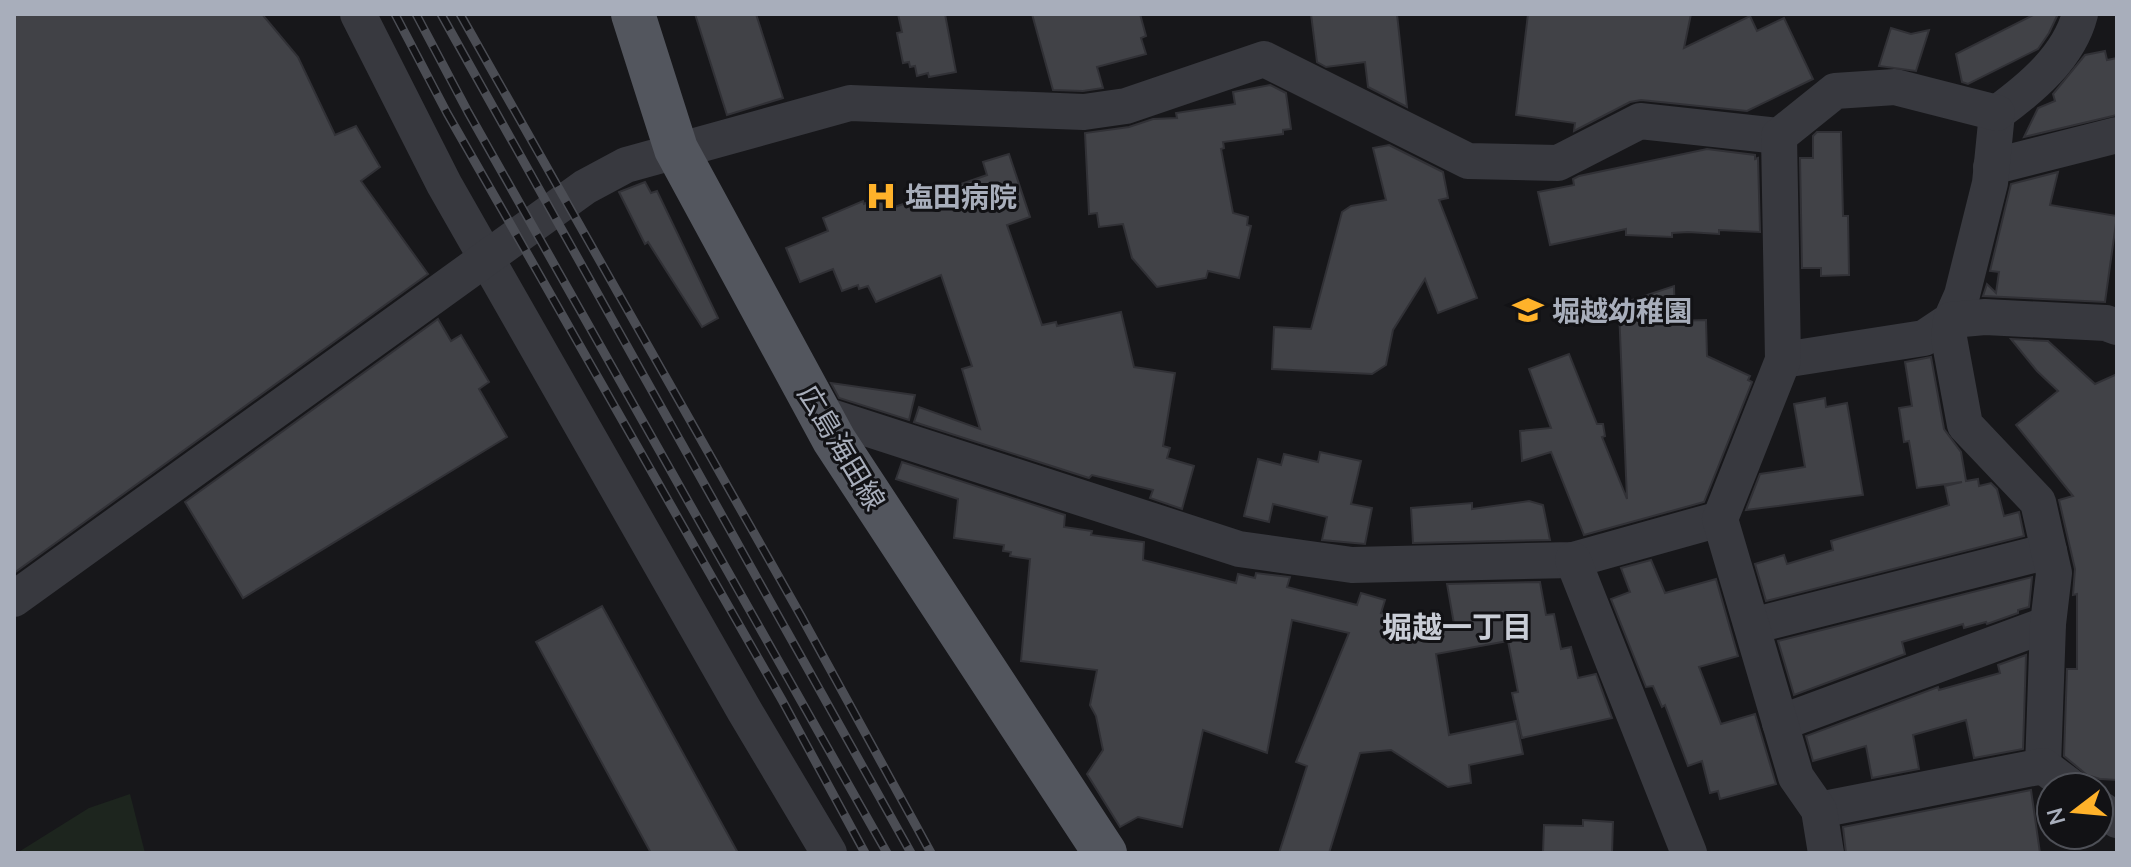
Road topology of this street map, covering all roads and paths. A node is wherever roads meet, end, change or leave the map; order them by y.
1 (358, 14) edge
2 (633, 14) edge
3 (2080, 14) edge
4 (1997, 113) junction
5 (2117, 135) edge
6 (1779, 136) junction
7 (676, 149) junction
8 (1991, 167) junction
9 (487, 260) junction
10 (1951, 320) junction
11 (2117, 327) edge
12 (1783, 360) junction
13 (819, 413) junction
14 (1720, 519) junction
15 (2049, 551) junction
16 (1573, 560) junction
17 (14, 599) edge
18 (2048, 624) junction
19 (1752, 626) junction
20 (1780, 723) junction
21 (2043, 766) junction
22 (2050, 771) edge
23 (1819, 810) junction
24 (829, 853) edge
25 (1105, 853) edge
26 (1689, 853) edge
27 (1826, 853) edge

1 - 9 street
2 - 7 main road, 広島海田線
3 - 4 street
4 - 6 street
4 - 8 street
5 - 8 street
6 - 7 street
6 - 12 street
7 - 9 street
7 - 13 main road, 広島海田線
8 - 10 street
9 - 17 street
9 - 24 street
10 - 11 street
10 - 12 street
10 - 15 street
12 - 14 street
13 - 16 street
13 - 25 main road, 広島海田線
14 - 16 street
14 - 19 street
15 - 18 street
15 - 19 street
16 - 26 street
18 - 20 street
18 - 21 street
19 - 20 street
20 - 23 street
21 - 22 street
21 - 23 street
23 - 27 street

